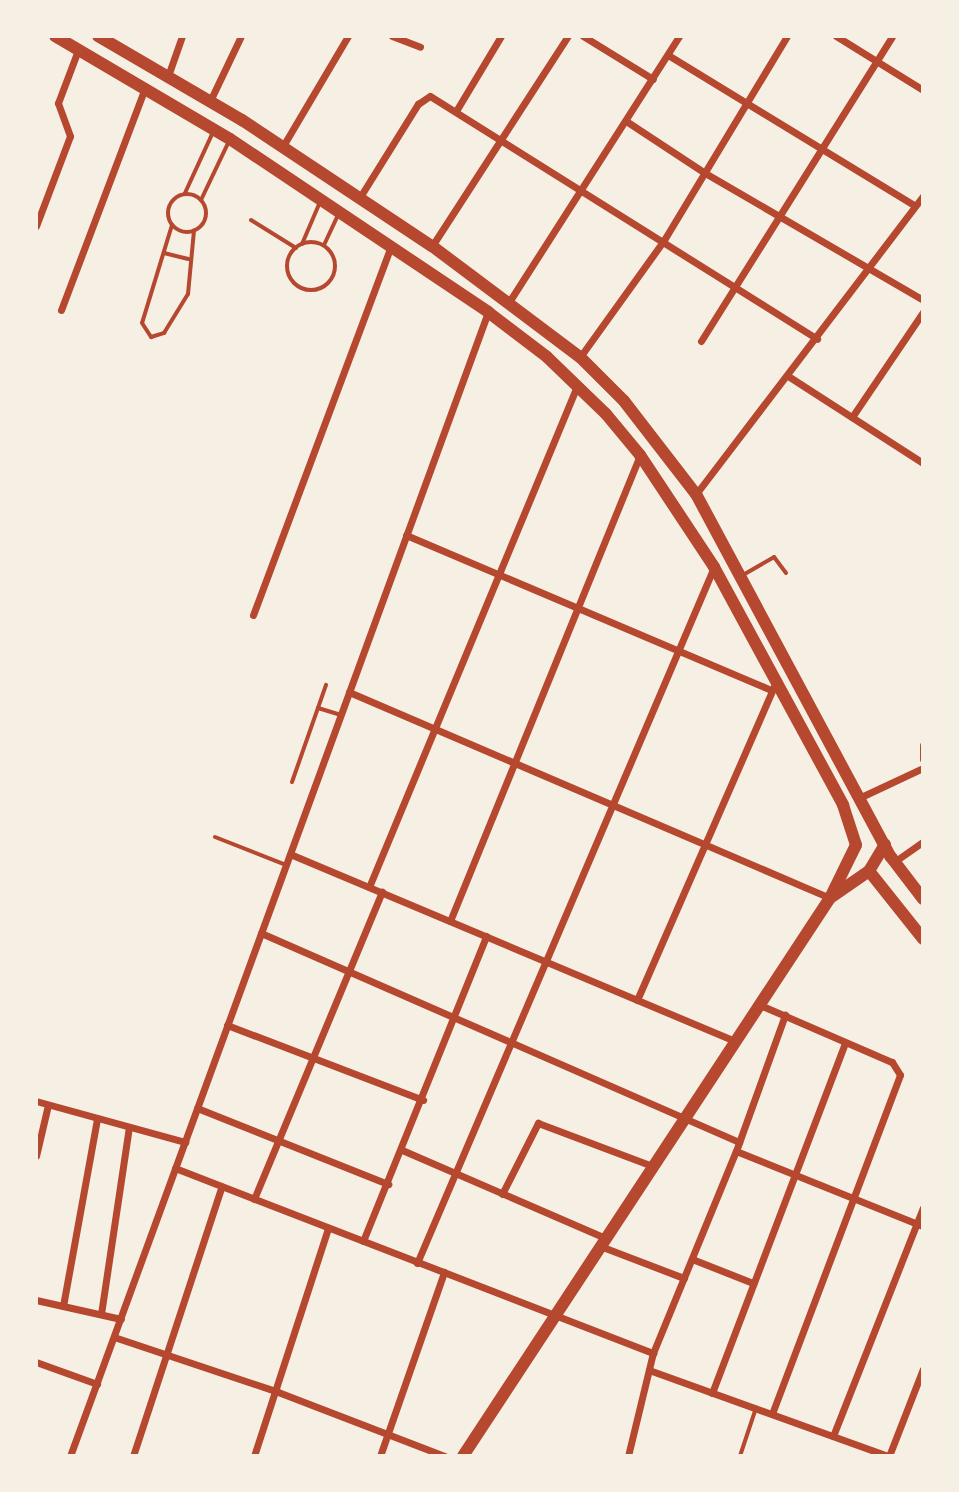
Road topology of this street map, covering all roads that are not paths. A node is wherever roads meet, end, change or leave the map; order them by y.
1 (55, 36) edge
2 (182, 36) edge
3 (241, 36) edge
4 (348, 36) edge
5 (392, 36) edge
6 (501, 36) edge
7 (568, 36) edge
8 (583, 36) edge
9 (679, 36) edge
10 (787, 36) edge
11 (836, 36) edge
12 (892, 36) edge
13 (103, 37) edge
14 (420, 47) dead end
15 (78, 50) junction
16 (668, 55) junction
17 (876, 61) junction
18 (168, 76) junction
19 (653, 79) junction
20 (144, 90) junction
21 (923, 90) edge
22 (210, 101) junction
23 (746, 103) junction
24 (456, 111) junction
25 (242, 120) junction
26 (626, 121) junction
27 (214, 130) junction
28 (230, 139) junction
29 (501, 140) junction
30 (283, 146) junction
31 (822, 149) junction
32 (705, 173) junction
33 (582, 191) junction
34 (185, 193) junction
35 (923, 196) edge
36 (360, 197) junction
37 (201, 200) junction
38 (321, 200) junction
39 (915, 206) junction
40 (340, 212) junction
41 (779, 217) junction
42 (251, 220) dead end
43 (172, 225) junction
44 (36, 226) edge
45 (194, 230) junction
46 (664, 240) junction
47 (302, 244) junction
48 (324, 245) junction
49 (391, 246) junction
50 (432, 246) junction
51 (296, 248) junction
52 (164, 253) junction
53 (188, 259) junction
54 (870, 268) junction
55 (735, 287) junction
56 (923, 300) edge
57 (509, 302) junction
58 (61, 310) dead end
59 (488, 312) junction
60 (923, 312) edge
61 (817, 339) junction
62 (701, 341) dead end
63 (580, 357) junction
64 (788, 376) junction
65 (578, 384) junction
66 (852, 417) junction
67 (640, 455) junction
68 (923, 463) edge
69 (696, 494) junction
70 (406, 535) junction
71 (714, 567) junction
72 (786, 573) dead end
73 (499, 574) junction
74 (741, 576) junction
75 (578, 608) junction
76 (253, 615) dead end
77 (676, 649) junction
78 (784, 654) junction
79 (768, 662) junction
80 (775, 684) junction
81 (326, 685) dead end
82 (349, 692) junction
83 (318, 708) junction
84 (341, 715) junction
85 (435, 729) junction
86 (923, 745) edge
87 (923, 759) edge
88 (515, 763) junction
89 (923, 768) edge
90 (292, 782) dead end
91 (861, 797) junction
92 (613, 805) junction
93 (215, 837) dead end
94 (923, 842) edge
95 (705, 844) junction
96 (885, 844) junction
97 (290, 854) junction
98 (894, 862) junction
99 (286, 865) junction
100 (869, 871) junction
101 (369, 887) junction
102 (382, 892) junction
103 (830, 898) junction
104 (923, 899) edge
105 (450, 921) junction
106 (261, 933) junction
107 (486, 936) junction
108 (923, 939) edge
109 (546, 961) junction
110 (346, 970) junction
111 (637, 1000) junction
112 (758, 1004) junction
113 (785, 1015) junction
114 (454, 1017) junction
115 (227, 1025) junction
116 (732, 1040) junction
117 (512, 1042) junction
118 (845, 1042) junction
119 (311, 1057) junction
120 (423, 1100) junction
121 (36, 1101) edge
122 (48, 1105) junction
123 (197, 1108) junction
124 (683, 1117) junction
125 (97, 1118) junction
126 (129, 1127) junction
127 (278, 1140) junction
128 (185, 1142) junction
129 (739, 1142) junction
130 (402, 1150) junction
131 (736, 1151) junction
132 (36, 1156) edge
133 (650, 1165) junction
134 (175, 1168) junction
135 (456, 1174) junction
136 (794, 1175) junction
137 (388, 1184) junction
138 (222, 1186) junction
139 (502, 1194) junction
140 (854, 1198) junction
141 (254, 1199) junction
142 (923, 1208) edge
143 (920, 1224) edge
144 (328, 1228) junction
145 (363, 1241) junction
146 (600, 1241) junction
147 (692, 1259) junction
148 (417, 1263) junction
149 (444, 1272) junction
150 (684, 1278) junction
151 (753, 1283) junction
152 (36, 1300) edge
153 (63, 1306) junction
154 (101, 1314) junction
155 (552, 1315) junction
156 (121, 1319) junction
157 (114, 1337) junction
158 (653, 1353) junction
159 (166, 1354) junction
160 (36, 1362) edge
161 (923, 1369) edge
162 (649, 1370) junction
163 (97, 1384) junction
164 (278, 1392) junction
165 (712, 1393) junction
166 (756, 1408) junction
167 (772, 1414) junction
168 (388, 1434) junction
169 (833, 1436) junction
170 (70, 1456) edge
171 (133, 1456) edge
172 (254, 1456) edge
173 (380, 1456) edge
174 (445, 1456) edge
175 (463, 1456) edge
176 (628, 1456) edge
177 (740, 1456) edge
178 (889, 1456) edge

1 - 15 main road
2 - 18 street
3 - 22 street
4 - 30 street
5 - 14 street
6 - 24 street
7 - 29 street
8 - 19 street
9 - 16 street
10 - 23 street
11 - 17 street
12 - 17 street
13 - 18 main road
15 - 20 main road
15 - 44 street
16 - 19 street
16 - 23 street
17 - 21 street
17 - 31 street
18 - 22 main road
19 - 26 street
20 - 27 main road
20 - 58 street
22 - 25 main road
23 - 31 street
23 - 32 street
24 - 29 street
24 - 36 street
25 - 28 main road
25 - 30 main road
26 - 32 street
26 - 33 street
27 - 28 main road
27 - 34 lane
28 - 37 lane
28 - 38 main road
29 - 33 street
29 - 50 street
30 - 36 main road
31 - 39 street
31 - 41 street
32 - 41 street
32 - 46 street
33 - 46 street
33 - 57 street
34 - 37 lane
34 - 43 lane
35 - 39 street
36 - 50 main road
37 - 45 lane
38 - 40 main road
38 - 47 lane
39 - 54 street
40 - 48 lane
40 - 49 main road
41 - 54 street
41 - 55 street
42 - 51 lane
43 - 45 lane
43 - 52 lane
45 - 53 lane
46 - 55 street
46 - 63 street
47 - 48 lane
47 - 51 lane
48 - 51 lane
49 - 59 main road
49 - 76 street
50 - 57 main road
52 - 53 lane
52 - 53 lane
54 - 56 street
54 - 61 street
55 - 61 street
55 - 62 street
57 - 63 main road
59 - 65 main road
59 - 70 street
60 - 66 street
61 - 64 street
63 - 69 main road
64 - 66 street
64 - 69 street
65 - 67 main road
65 - 73 street
66 - 68 street
67 - 71 main road
67 - 75 street
69 - 74 main road
70 - 73 street
70 - 82 street
71 - 77 street
71 - 79 main road
72 - 74 lane
73 - 75 street
73 - 85 street
74 - 78 main road
75 - 77 street
75 - 88 street
77 - 80 street
77 - 92 street
78 - 79 main road
78 - 91 main road
79 - 80 main road
80 - 95 street
80 - 103 main road
81 - 83 lane
82 - 84 street
82 - 85 street
83 - 84 lane
83 - 90 lane
84 - 97 street
85 - 88 street
85 - 101 street
86 - 87 street
88 - 92 street
88 - 105 street
89 - 91 street
91 - 96 main road
92 - 95 street
92 - 109 street
93 - 99 lane
94 - 98 street
95 - 103 street
95 - 111 street
96 - 98 main road
96 - 100 main road
97 - 99 street
97 - 101 street
98 - 104 main road
99 - 106 street
100 - 103 main road
100 - 108 main road
101 - 102 street
102 - 105 street
102 - 110 street
103 - 112 main road
105 - 107 street
106 - 110 street
106 - 115 street
107 - 109 street
107 - 114 street
109 - 111 street
109 - 117 street
110 - 114 street
110 - 119 street
111 - 116 street
112 - 113 street
112 - 116 main road
113 - 118 street
113 - 129 street
114 - 117 street
114 - 120 street
115 - 119 street
115 - 123 street
116 - 124 main road
117 - 124 street
117 - 135 street
118 - 136 street
118 - 140 street
119 - 120 street
119 - 127 street
120 - 130 street
121 - 122 street
122 - 125 street
122 - 132 street
123 - 127 street
123 - 128 street
124 - 129 street
124 - 133 main road
125 - 126 street
125 - 153 street
126 - 128 street
126 - 154 street
127 - 137 street
127 - 141 street
128 - 134 street
129 - 131 street
130 - 135 street
130 - 137 street
131 - 136 street
131 - 147 street
133 - 139 street
133 - 146 main road
134 - 138 street
134 - 156 street
135 - 139 street
135 - 148 street
136 - 140 street
136 - 151 street
137 - 145 street
138 - 141 street
138 - 159 street
139 - 146 street
140 - 143 street
140 - 167 street
141 - 144 street
142 - 143 street
143 - 169 street
144 - 145 street
144 - 164 street
145 - 148 street
146 - 150 street
146 - 155 main road
147 - 150 street
147 - 151 street
148 - 149 street
149 - 155 street
149 - 168 street
150 - 158 street
151 - 165 street
152 - 153 street
153 - 154 street
154 - 156 street
155 - 158 street
155 - 175 main road
156 - 157 street
157 - 159 street
157 - 163 street
158 - 162 street
159 - 164 street
159 - 171 street
160 - 163 street
161 - 178 street
162 - 165 street
162 - 176 street
163 - 170 street
164 - 168 street
164 - 172 street
165 - 166 street
166 - 167 street
166 - 177 lane
167 - 169 street
168 - 173 street
168 - 174 street
169 - 178 street

